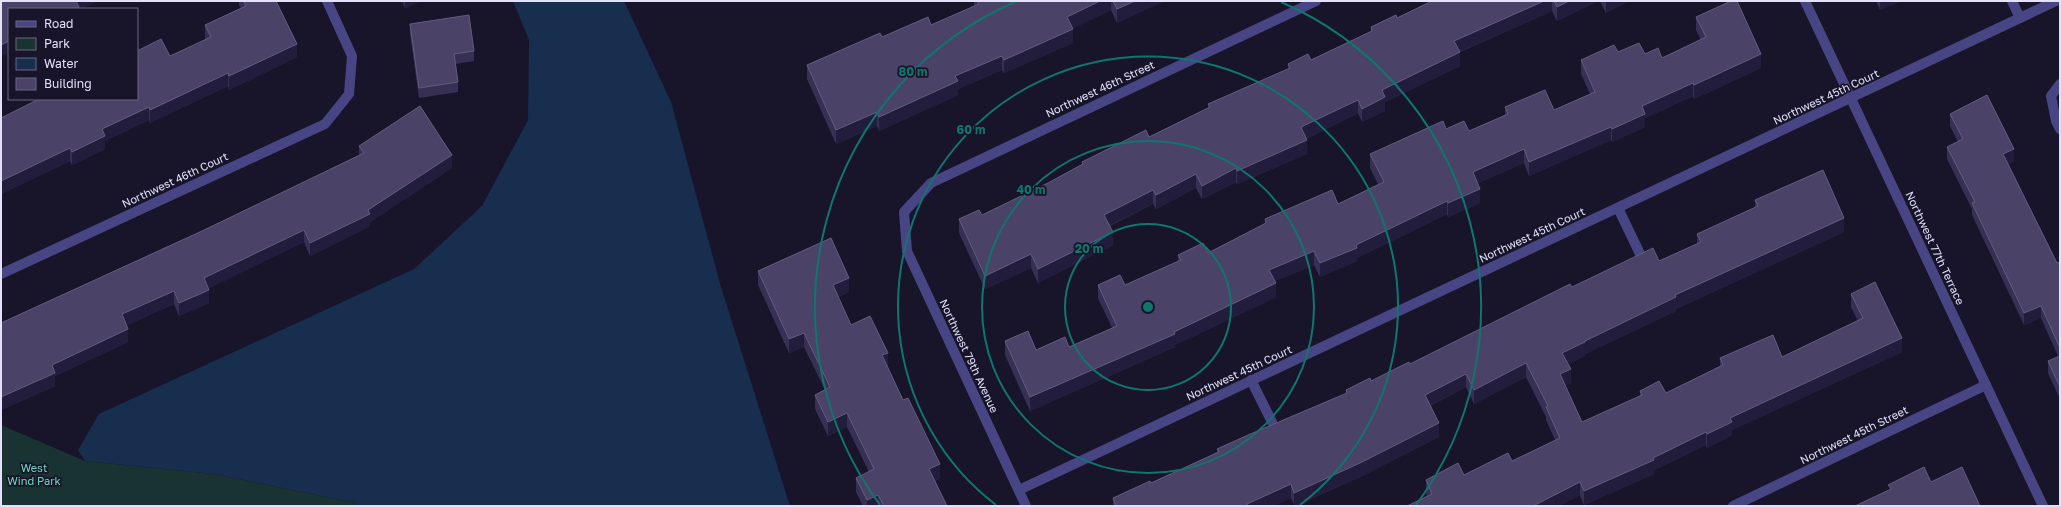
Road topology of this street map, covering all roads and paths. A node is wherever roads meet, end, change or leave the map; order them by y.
1 (327, 1) edge
2 (1316, 1) edge
3 (1805, 1) edge
4 (2012, 1) edge
5 (2056, 1) edge
6 (2020, 18) junction
7 (2060, 84) edge
8 (1851, 98) junction
9 (2060, 129) edge
10 (1618, 208) junction
11 (904, 212) joint
12 (1641, 256) edge
13 (1, 274) edge
14 (1251, 380) junction
15 (1986, 385) junction
16 (1272, 422) dead end
17 (1019, 490) junction
18 (1026, 506) edge
19 (1733, 506) edge
20 (2043, 506) edge

1 - 13 street, Northwest 46th Court
2 - 11 street, Northwest 46th Street
3 - 8 street, Northwest 77th Terrace
4 - 6 street
5 - 6 street, Northwest 45th Court
6 - 8 street, Northwest 45th Court
7 - 9 street
8 - 10 street, Northwest 45th Court
8 - 15 street, Northwest 77th Terrace
10 - 12 street
10 - 14 street, Northwest 45th Court
11 - 17 street, Northwest 79th Avenue
14 - 16 street
14 - 17 street, Northwest 45th Court
15 - 19 street, Northwest 45th Street
15 - 20 street, Northwest 77th Terrace
17 - 18 street, Northwest 79th Avenue

